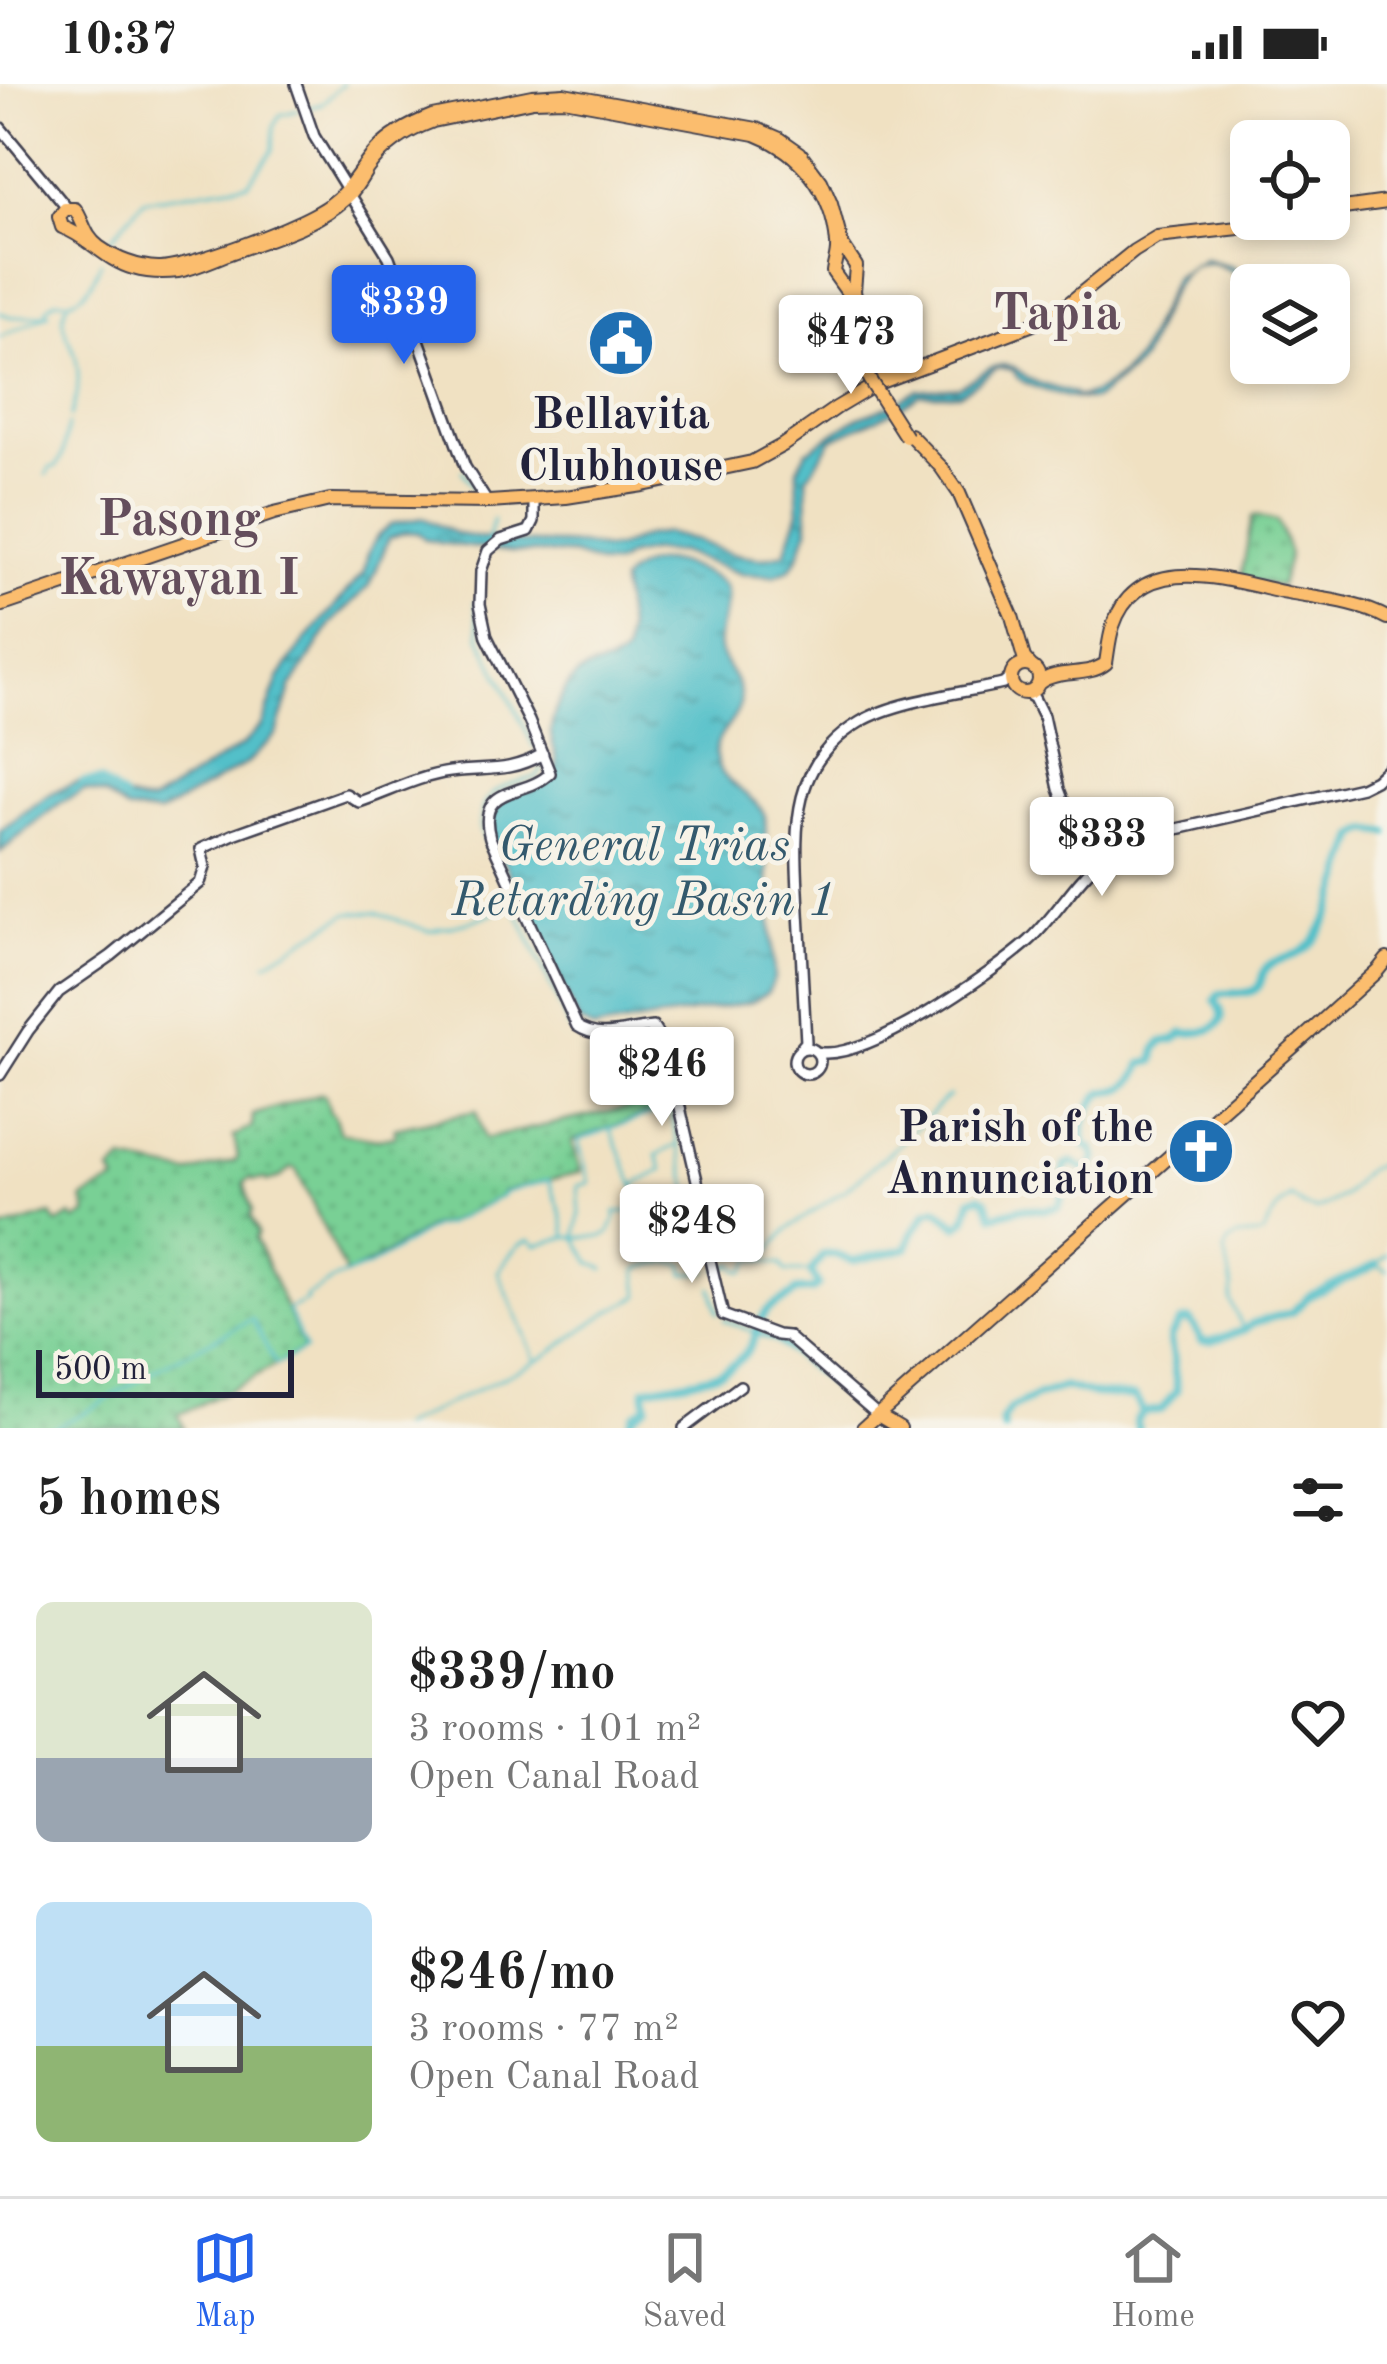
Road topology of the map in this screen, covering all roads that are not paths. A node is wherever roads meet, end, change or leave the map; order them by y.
1 (296, 84) edge
2 (0, 131) edge
3 (349, 193) junction
4 (1387, 202) edge
5 (1350, 207) edge
6 (63, 211) joint
7 (1230, 229) edge
8 (842, 259) junction
9 (855, 276) junction
10 (839, 280) junction
11 (853, 299) junction
12 (874, 385) junction
13 (534, 500) junction
14 (487, 502) junction
15 (0, 606) edge
16 (1387, 618) edge
17 (1026, 679) junction
18 (544, 757) junction
19 (1387, 772) edge
20 (1105, 859) junction
21 (1382, 965) edge
22 (800, 1049) junction
23 (818, 1055) junction
24 (0, 1076) edge
25 (740, 1386) dead end
26 (878, 1415) junction
27 (684, 1428) edge
28 (863, 1428) edge
29 (900, 1428) edge

1 - 3 street
2 - 6 street
3 - 6 main road
3 - 8 main road
3 - 14 street
4 - 5 main road
7 - 12 main road
8 - 9 main road
8 - 10 main road
9 - 10 main road
9 - 11 main road
10 - 11 main road
11 - 12 main road
11 - 17 main road, bridge
12 - 13 main road
13 - 14 main road
13 - 18 street
14 - 15 main road
16 - 17 main road
17 - 20 street
17 - 22 street
17 - 23 street
18 - 24 street
18 - 26 street
19 - 20 street
20 - 23 street
21 - 26 main road
22 - 23 street
22 - 23 street
25 - 27 street
26 - 28 main road
26 - 29 main road

